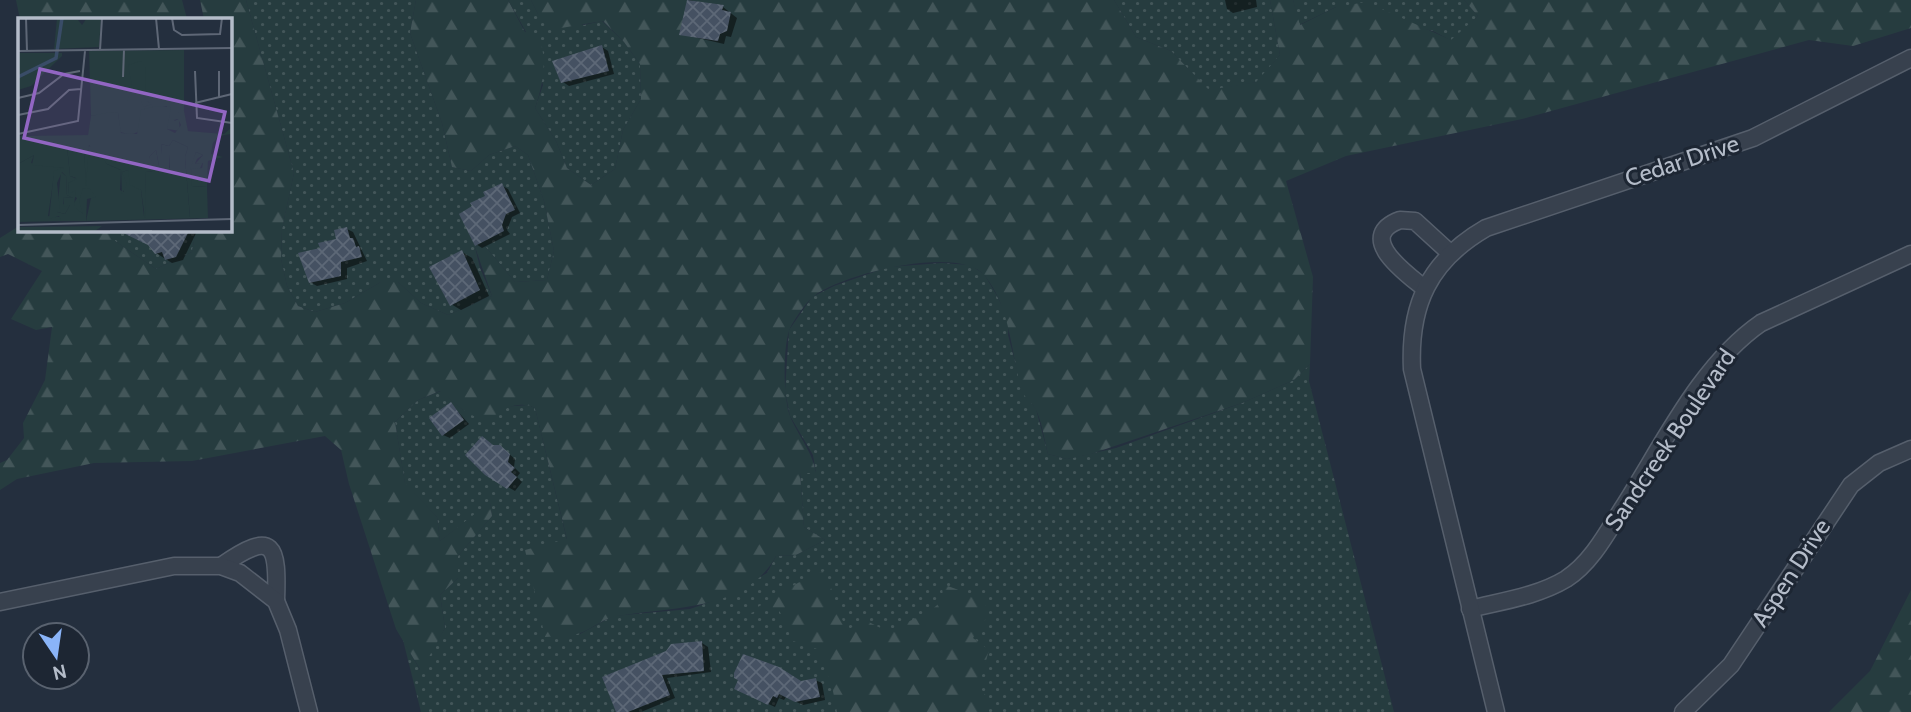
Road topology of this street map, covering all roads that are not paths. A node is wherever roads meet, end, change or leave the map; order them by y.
1 (1911, 58) edge
2 (1450, 253) junction
3 (1911, 254) edge
4 (1424, 288) junction
5 (1911, 449) edge
6 (221, 566) junction
7 (276, 601) junction
8 (0, 602) edge
9 (1470, 609) junction
10 (309, 712) edge
11 (1496, 712) edge
12 (1683, 712) edge

1 - 2 street, Cedar Drive
2 - 4 street, Cedar Drive
2 - 4 street
3 - 9 street, Sandcreek Boulevard
4 - 9 street, Cedar Drive
5 - 12 street, Aspen Drive
6 - 7 street
6 - 7 street
6 - 8 street
7 - 10 street
9 - 11 street, Cedar Drive

